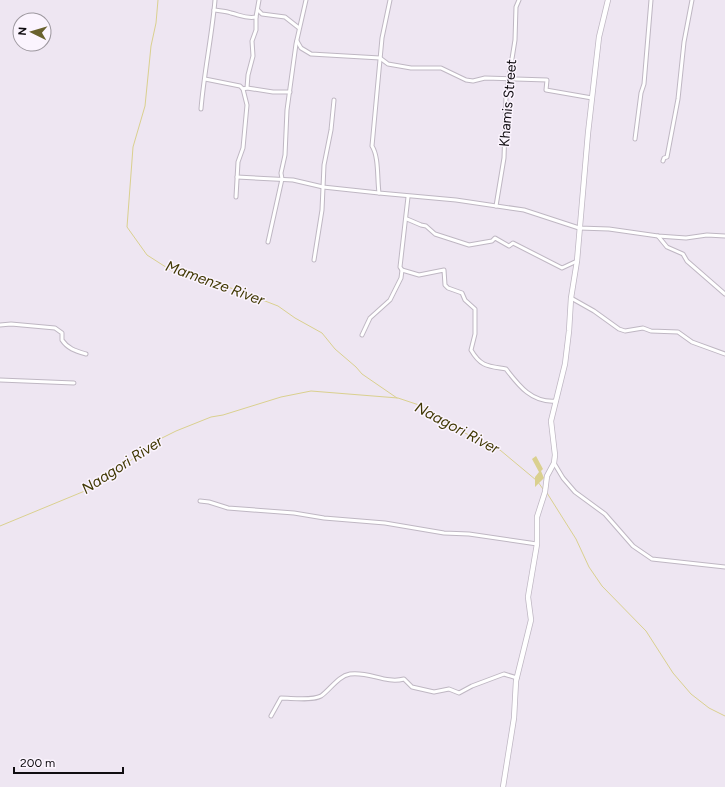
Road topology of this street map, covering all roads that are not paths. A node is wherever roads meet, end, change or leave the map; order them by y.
1 (215, 0) edge
2 (259, 0) edge
3 (306, 0) edge
4 (390, 0) edge
5 (519, 0) edge
6 (608, 0) edge
7 (651, 0) edge
8 (692, 0) edge
9 (214, 10) junction
10 (258, 10) junction
11 (256, 17) junction
12 (299, 28) junction
13 (297, 41) junction
14 (380, 58) junction
15 (205, 79) junction
16 (508, 79) junction
17 (245, 88) junction
18 (290, 92) junction
19 (592, 98) junction
20 (334, 100) dead end
21 (201, 109) dead end
22 (635, 139) dead end
23 (663, 161) dead end
24 (237, 177) junction
25 (282, 179) junction
26 (323, 187) junction
27 (379, 193) junction
28 (408, 196) junction
29 (236, 197) dead end
30 (496, 206) junction
31 (407, 219) junction
32 (579, 228) junction
33 (658, 236) junction
34 (725, 236) edge
35 (268, 242) dead end
36 (314, 260) dead end
37 (577, 261) junction
38 (402, 270) junction
39 (725, 294) edge
40 (571, 298) junction
41 (0, 325) edge
42 (362, 335) dead end
43 (86, 354) dead end
44 (725, 354) edge
45 (0, 380) edge
46 (74, 383) dead end
47 (556, 401) junction
48 (554, 463) junction
49 (200, 501) dead end
50 (536, 544) junction
51 (725, 567) edge
52 (517, 678) junction
53 (271, 716) dead end
54 (503, 787) edge

1 - 9 street
2 - 10 street
3 - 12 street
4 - 14 street
5 - 16 street, Khamis Street
6 - 19 street
7 - 22 street
8 - 23 street
9 - 11 street
9 - 15 street
10 - 11 street
10 - 12 street
11 - 17 street
12 - 13 street
13 - 14 street
13 - 18 street
14 - 16 street
14 - 27 street
15 - 17 street
15 - 21 street
16 - 19 street
16 - 30 street, Khamis Street
17 - 18 street
17 - 24 street
18 - 25 street
19 - 32 street
20 - 26 street
24 - 25 street
24 - 29 street
25 - 26 street
25 - 35 street
26 - 27 street
26 - 36 street
27 - 28 street
28 - 30 street
28 - 31 street
30 - 32 street
31 - 37 street
31 - 38 street
32 - 33 street
32 - 37 street
33 - 34 street
33 - 39 street
37 - 40 street
38 - 42 street
38 - 47 street
40 - 44 street
40 - 47 street
41 - 43 street
45 - 46 street
47 - 48 street
48 - 50 street
48 - 51 street
49 - 50 street
50 - 52 street
52 - 53 street
52 - 54 street

